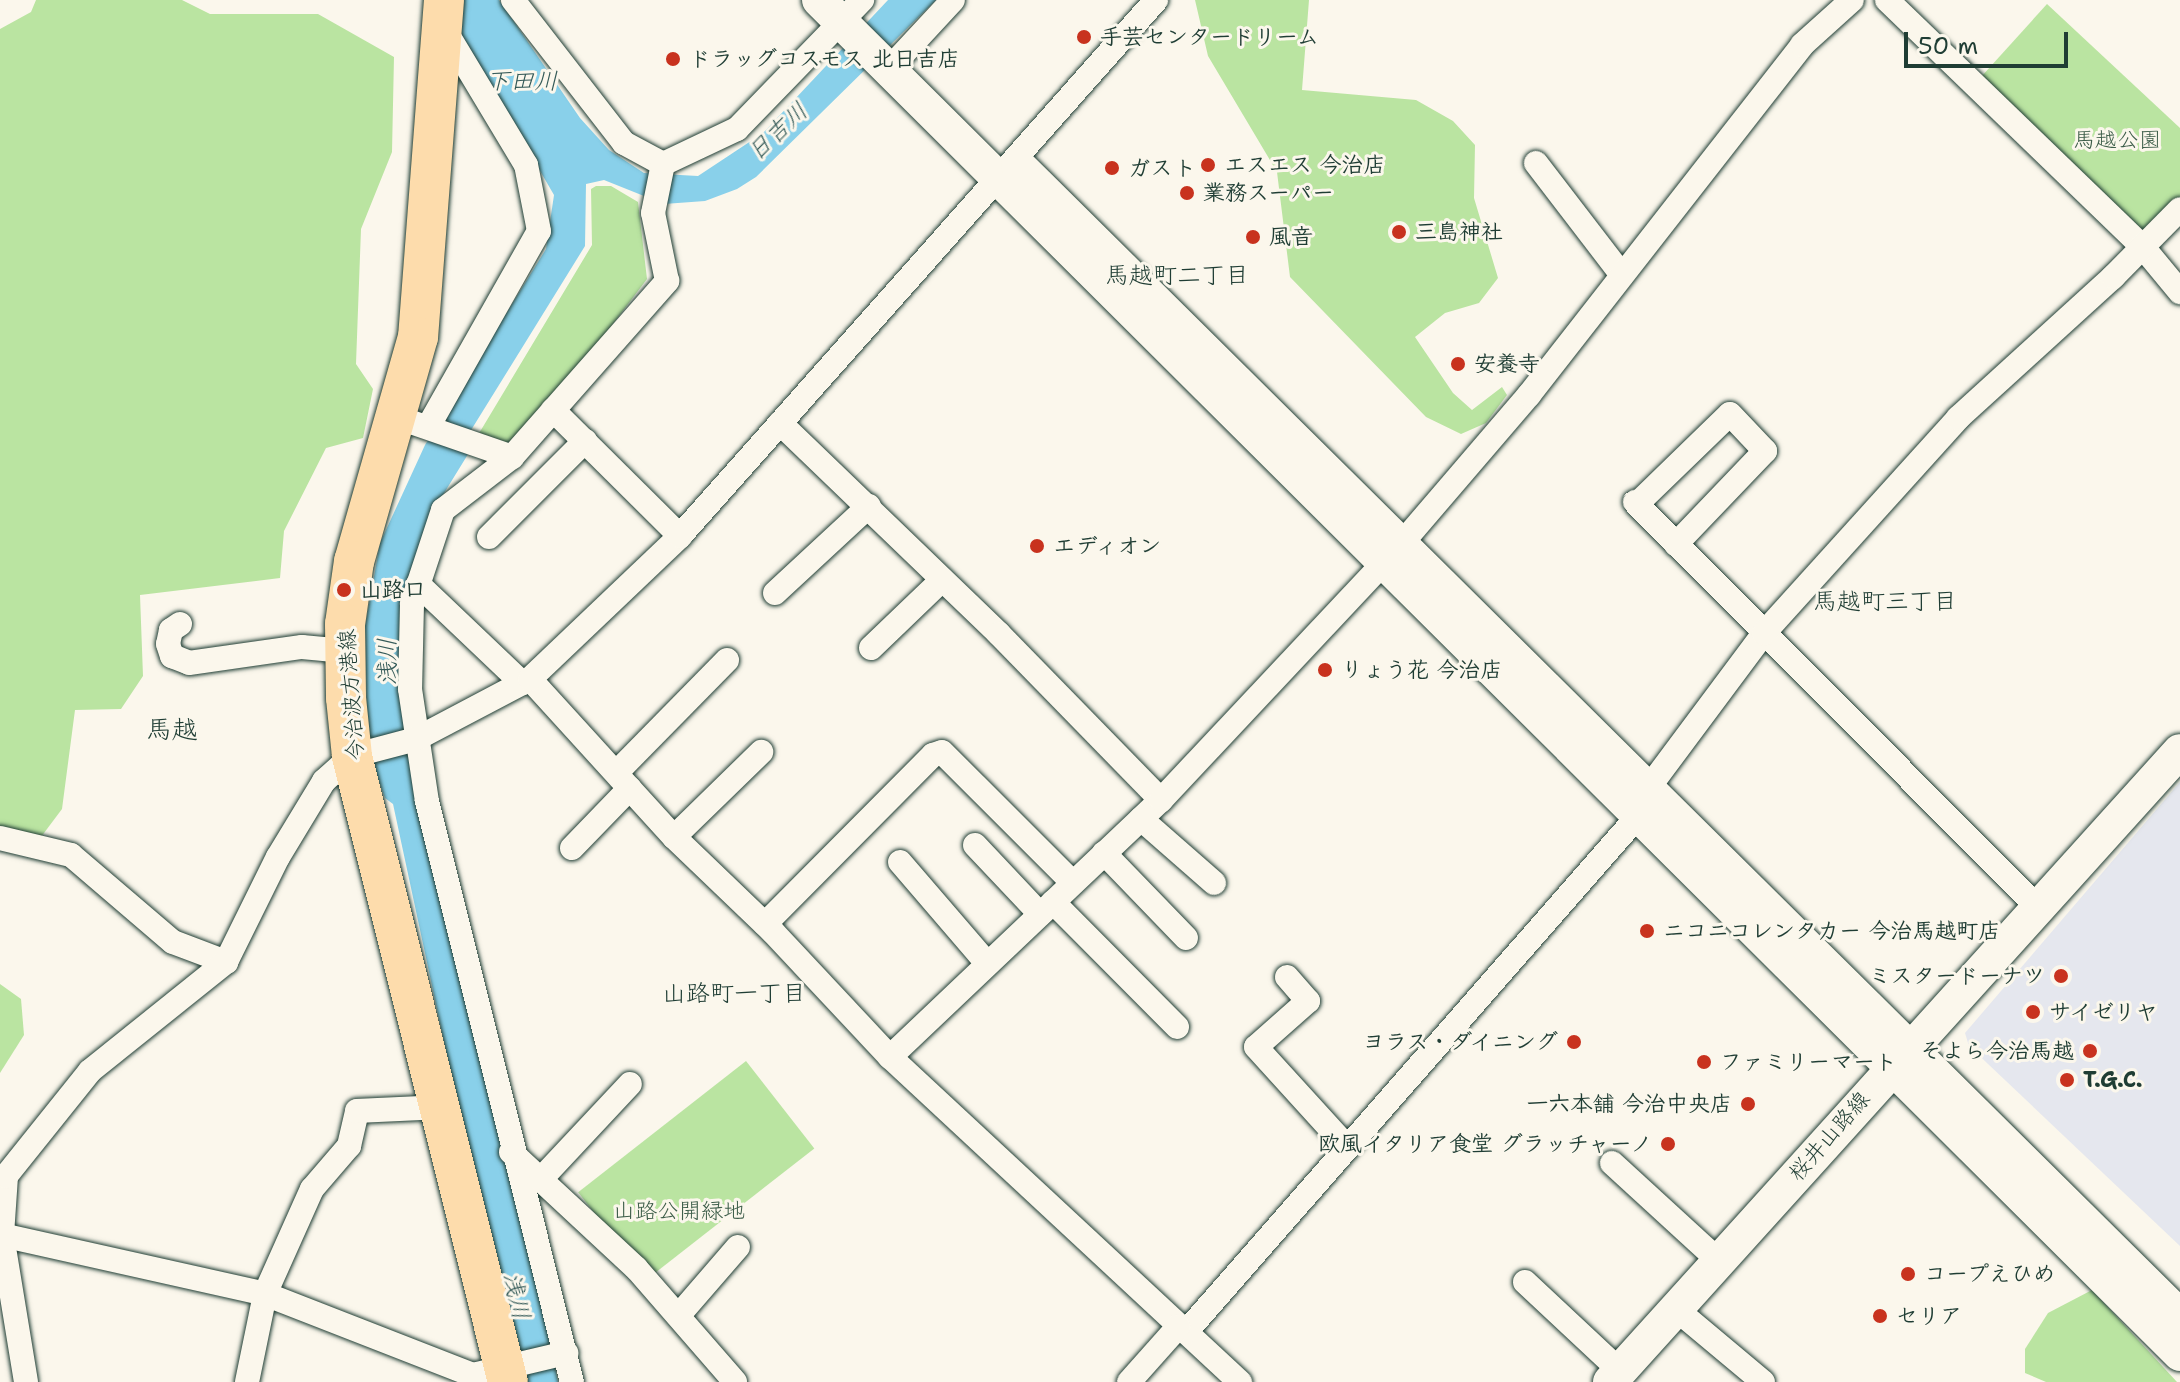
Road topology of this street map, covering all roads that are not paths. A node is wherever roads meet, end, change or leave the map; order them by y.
1 (513, 0) edge
2 (953, 0) edge
3 (1156, 0) edge
4 (1852, 0) edge
5 (1887, 0) edge
6 (439, 6) edge
7 (847, 9) edge
8 (896, 60) junction
9 (1536, 163) dead end
10 (663, 165) junction
11 (1005, 168) junction
12 (2180, 209) edge
13 (2142, 246) junction
14 (1622, 275) junction
15 (2180, 292) edge
16 (553, 410) junction
17 (414, 423) junction
18 (780, 423) junction
19 (585, 441) junction
20 (512, 457) junction
21 (869, 506) junction
22 (680, 536) junction
23 (489, 537) dead end
24 (1676, 544) junction
25 (1392, 554) junction
26 (942, 580) junction
27 (418, 584) junction
28 (775, 593) dead end
29 (180, 624) dead end
30 (1764, 633) junction
31 (871, 648) dead end
32 (345, 651) junction
33 (727, 660) dead end
34 (526, 681) junction
35 (416, 739) junction
36 (2180, 751) edge
37 (363, 752) junction
38 (761, 752) dead end
39 (624, 780) junction
40 (1161, 800) junction
41 (1639, 805) junction
42 (1141, 819) junction
43 (674, 837) junction
44 (0, 838) edge
45 (975, 845) dead end
46 (572, 848) dead end
47 (1104, 853) junction
48 (900, 862) dead end
49 (1073, 883) junction
50 (1214, 883) dead end
51 (1046, 908) junction
52 (2040, 910) junction
53 (765, 924) junction
54 (1186, 938) dead end
55 (226, 962) junction
56 (987, 963) junction
57 (1287, 977) dead end
58 (1177, 1027) dead end
59 (890, 1057) junction
60 (1900, 1057) junction
61 (630, 1084) dead end
62 (442, 1107) junction
63 (1347, 1147) junction
64 (510, 1151) junction
65 (1612, 1163) dead end
66 (3, 1175) edge
67 (541, 1179) junction
68 (2, 1235) edge
69 (738, 1247) dead end
70 (1720, 1262) junction
71 (1525, 1282) dead end
72 (265, 1294) junction
73 (1677, 1310) junction
74 (679, 1315) junction
75 (2180, 1316) edge
76 (1182, 1329) junction
77 (564, 1354) junction
78 (2180, 1354) edge
79 (508, 1373) edge
80 (1615, 1376) edge
81 (26, 1382) edge
82 (247, 1382) edge
83 (572, 1382) edge
84 (735, 1382) edge
85 (1129, 1382) edge
86 (1240, 1382) edge
87 (1763, 1382) edge

1 - 10 street
2 - 8 street
3 - 11 street
4 - 14 street
5 - 13 street
6 - 17 main road, 今治波方港線
6 - 17 street
7 - 8 street
7 - 10 street
8 - 11 street
9 - 14 street
10 - 16 street
11 - 18 street
11 - 25 street
12 - 13 street
13 - 15 street
13 - 30 street
14 - 25 street
16 - 19 street
16 - 20 street
17 - 20 street
17 - 32 main road, 今治波方港線
18 - 21 street
18 - 22 street
19 - 22 street
19 - 23 street
20 - 27 street
21 - 26 street
21 - 28 street
22 - 34 street
24 - 24 street
24 - 30 street
25 - 40 street
25 - 41 street
26 - 31 street
26 - 40 street
27 - 34 street
27 - 35 street
29 - 32 street
30 - 41 street
30 - 52 street
32 - 37 main road, 今治波方港線
33 - 39 street
34 - 35 street
34 - 39 street
35 - 37 street
35 - 64 street
36 - 52 street, 桜井山路線
37 - 55 street
37 - 62 main road, 今治波方港線
38 - 43 street
39 - 43 street
39 - 46 street
40 - 42 street
41 - 60 street
41 - 63 street
42 - 47 street
42 - 50 street
43 - 53 street
44 - 55 street
45 - 51 street
47 - 49 street
47 - 54 street
48 - 56 street
49 - 51 street
49 - 53 street
51 - 56 street
51 - 58 street
52 - 60 street, 桜井山路線
53 - 59 street
55 - 66 street
56 - 59 street
57 - 63 street
59 - 76 street
60 - 70 street, 桜井山路線
60 - 75 street
60 - 78 street
61 - 67 street
62 - 72 street
62 - 79 main road, 今治波方港線
63 - 76 street
64 - 67 street
64 - 77 street
65 - 70 street
66 - 68 street
67 - 74 street
68 - 72 street
68 - 81 street
69 - 74 street
70 - 73 street, 桜井山路線
71 - 80 street
72 - 79 street
72 - 82 street
73 - 80 street, 桜井山路線
73 - 87 street
74 - 84 street
76 - 85 street
76 - 86 street
77 - 79 street
77 - 83 street

